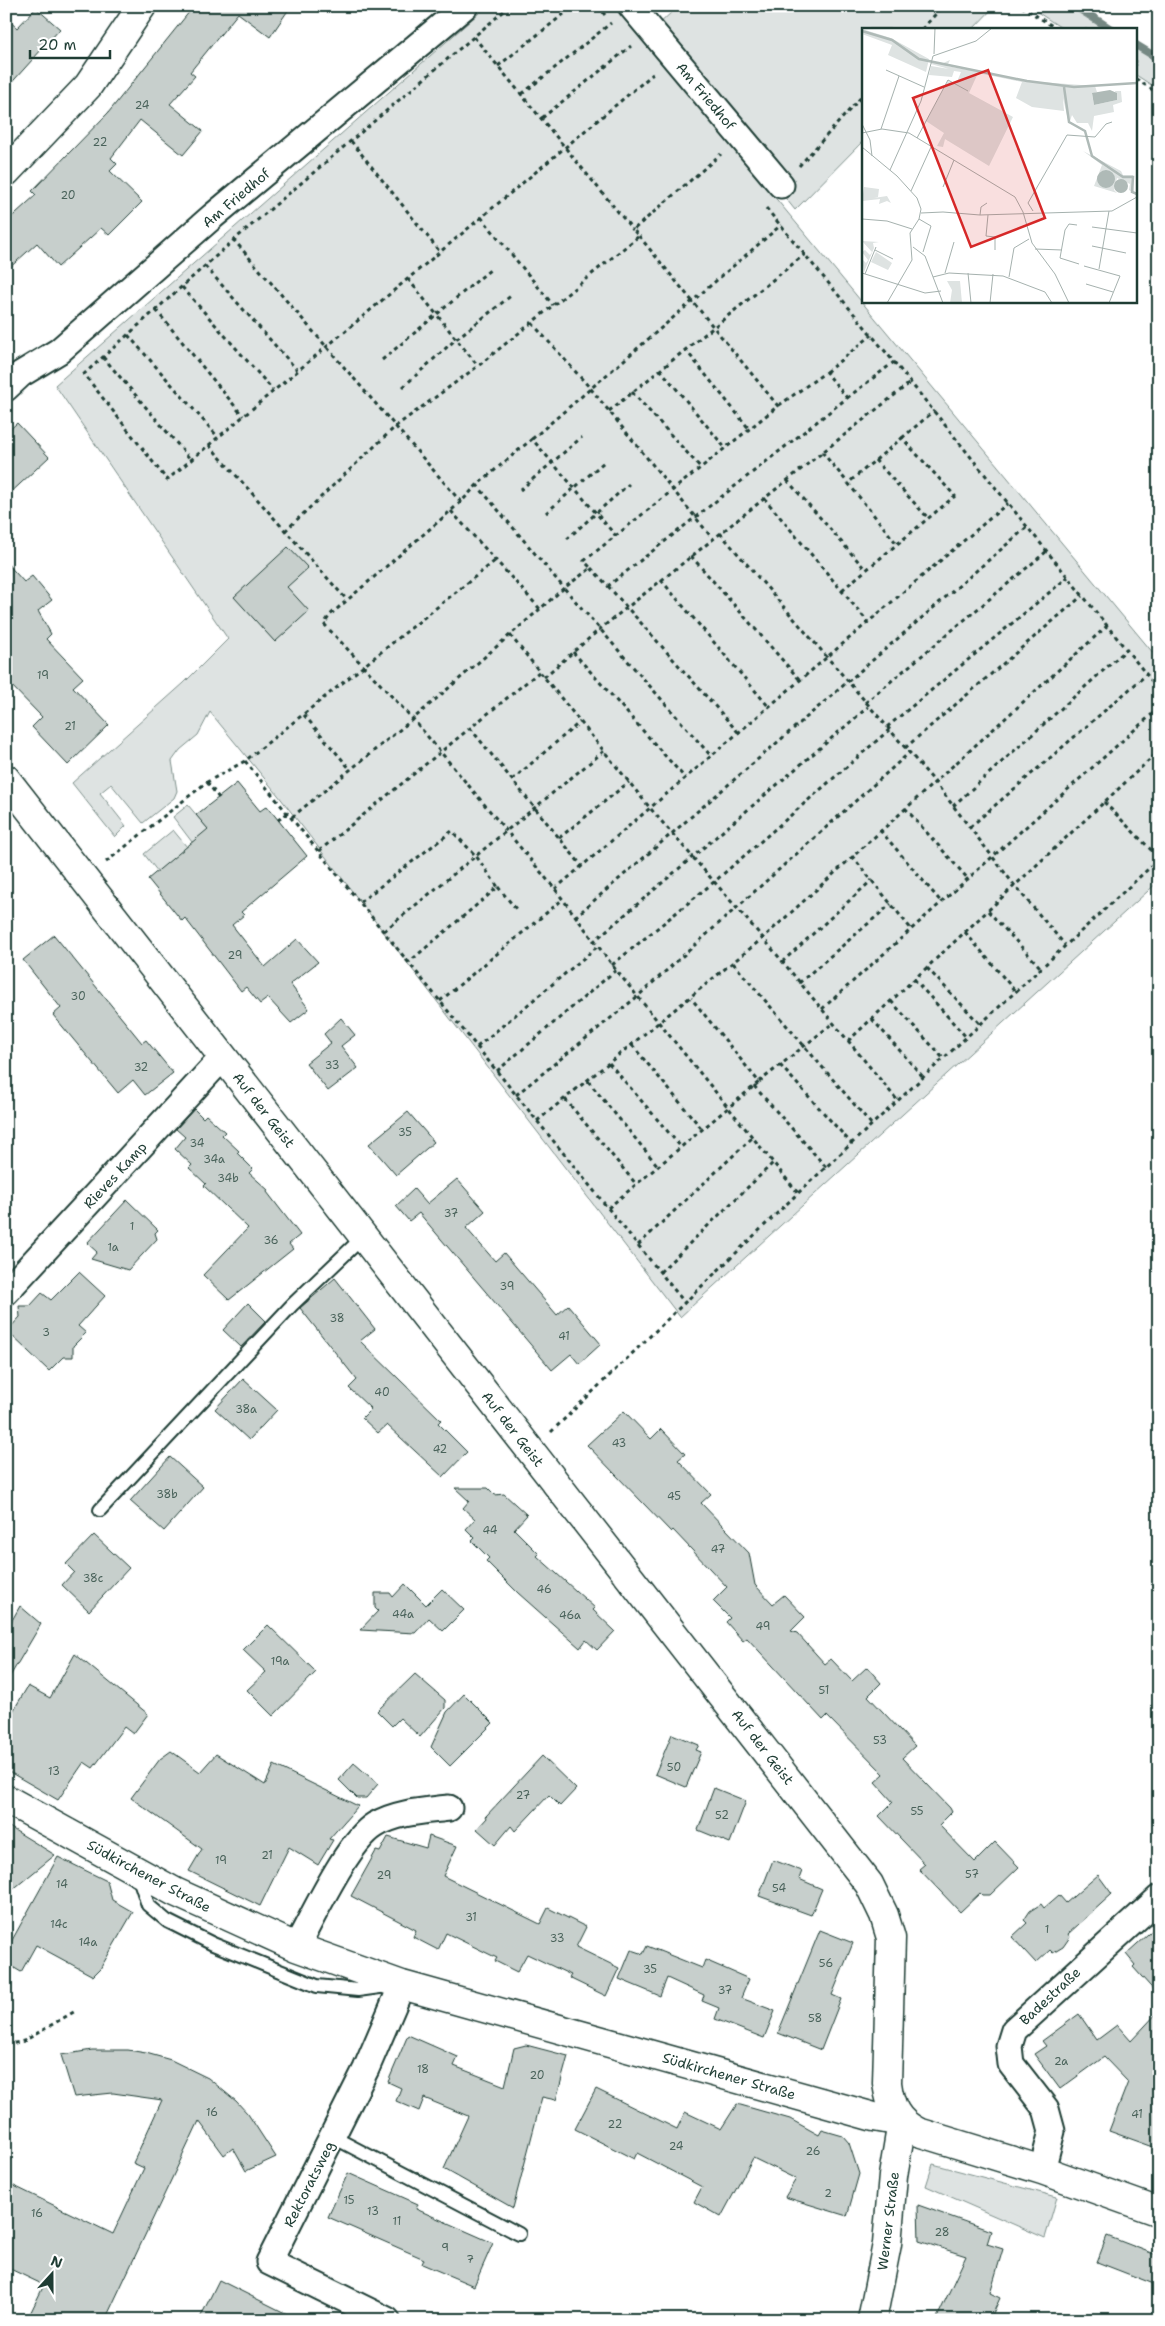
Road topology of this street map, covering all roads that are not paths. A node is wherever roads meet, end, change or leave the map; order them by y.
1 (142, 6) edge
2 (465, 6) edge
3 (630, 6) edge
4 (6, 172) edge
5 (781, 185) road end
6 (6, 388) edge
7 (6, 779) edge
8 (223, 1057) junction
9 (363, 1237) junction
10 (6, 1292) edge
11 (100, 1510) dead end
12 (6, 1799) edge
13 (449, 1808) dead end
14 (136, 1871) junction
15 (1159, 1898) edge
16 (296, 1947) junction
17 (402, 1985) junction
18 (902, 2122) junction
19 (333, 2136) junction
20 (1042, 2170) junction
21 (1159, 2212) edge
22 (519, 2234) dead end
23 (387, 2320) edge
24 (872, 2320) edge

1 - 4 street
2 - 6 street, Am Friedhof
3 - 5 street, Am Friedhof
7 - 8 street, Auf der Geist
8 - 9 street, Auf der Geist
8 - 10 street, Rieves Kamp
9 - 11 lane
9 - 18 street, Auf der Geist
12 - 14 street, Südkirchener Straße
13 - 16 street
14 - 16 street, Südkirchener Straße
14 - 17 lane
15 - 20 street, Badestraße
16 - 17 street, Südkirchener Straße
17 - 18 street, Südkirchener Straße
17 - 19 street, Rektoratsweg
18 - 20 street, Südkirchener Straße
18 - 24 street, Werner Straße
19 - 22 lane
19 - 23 street, Rektoratsweg
20 - 21 street, Südkirchener Straße

